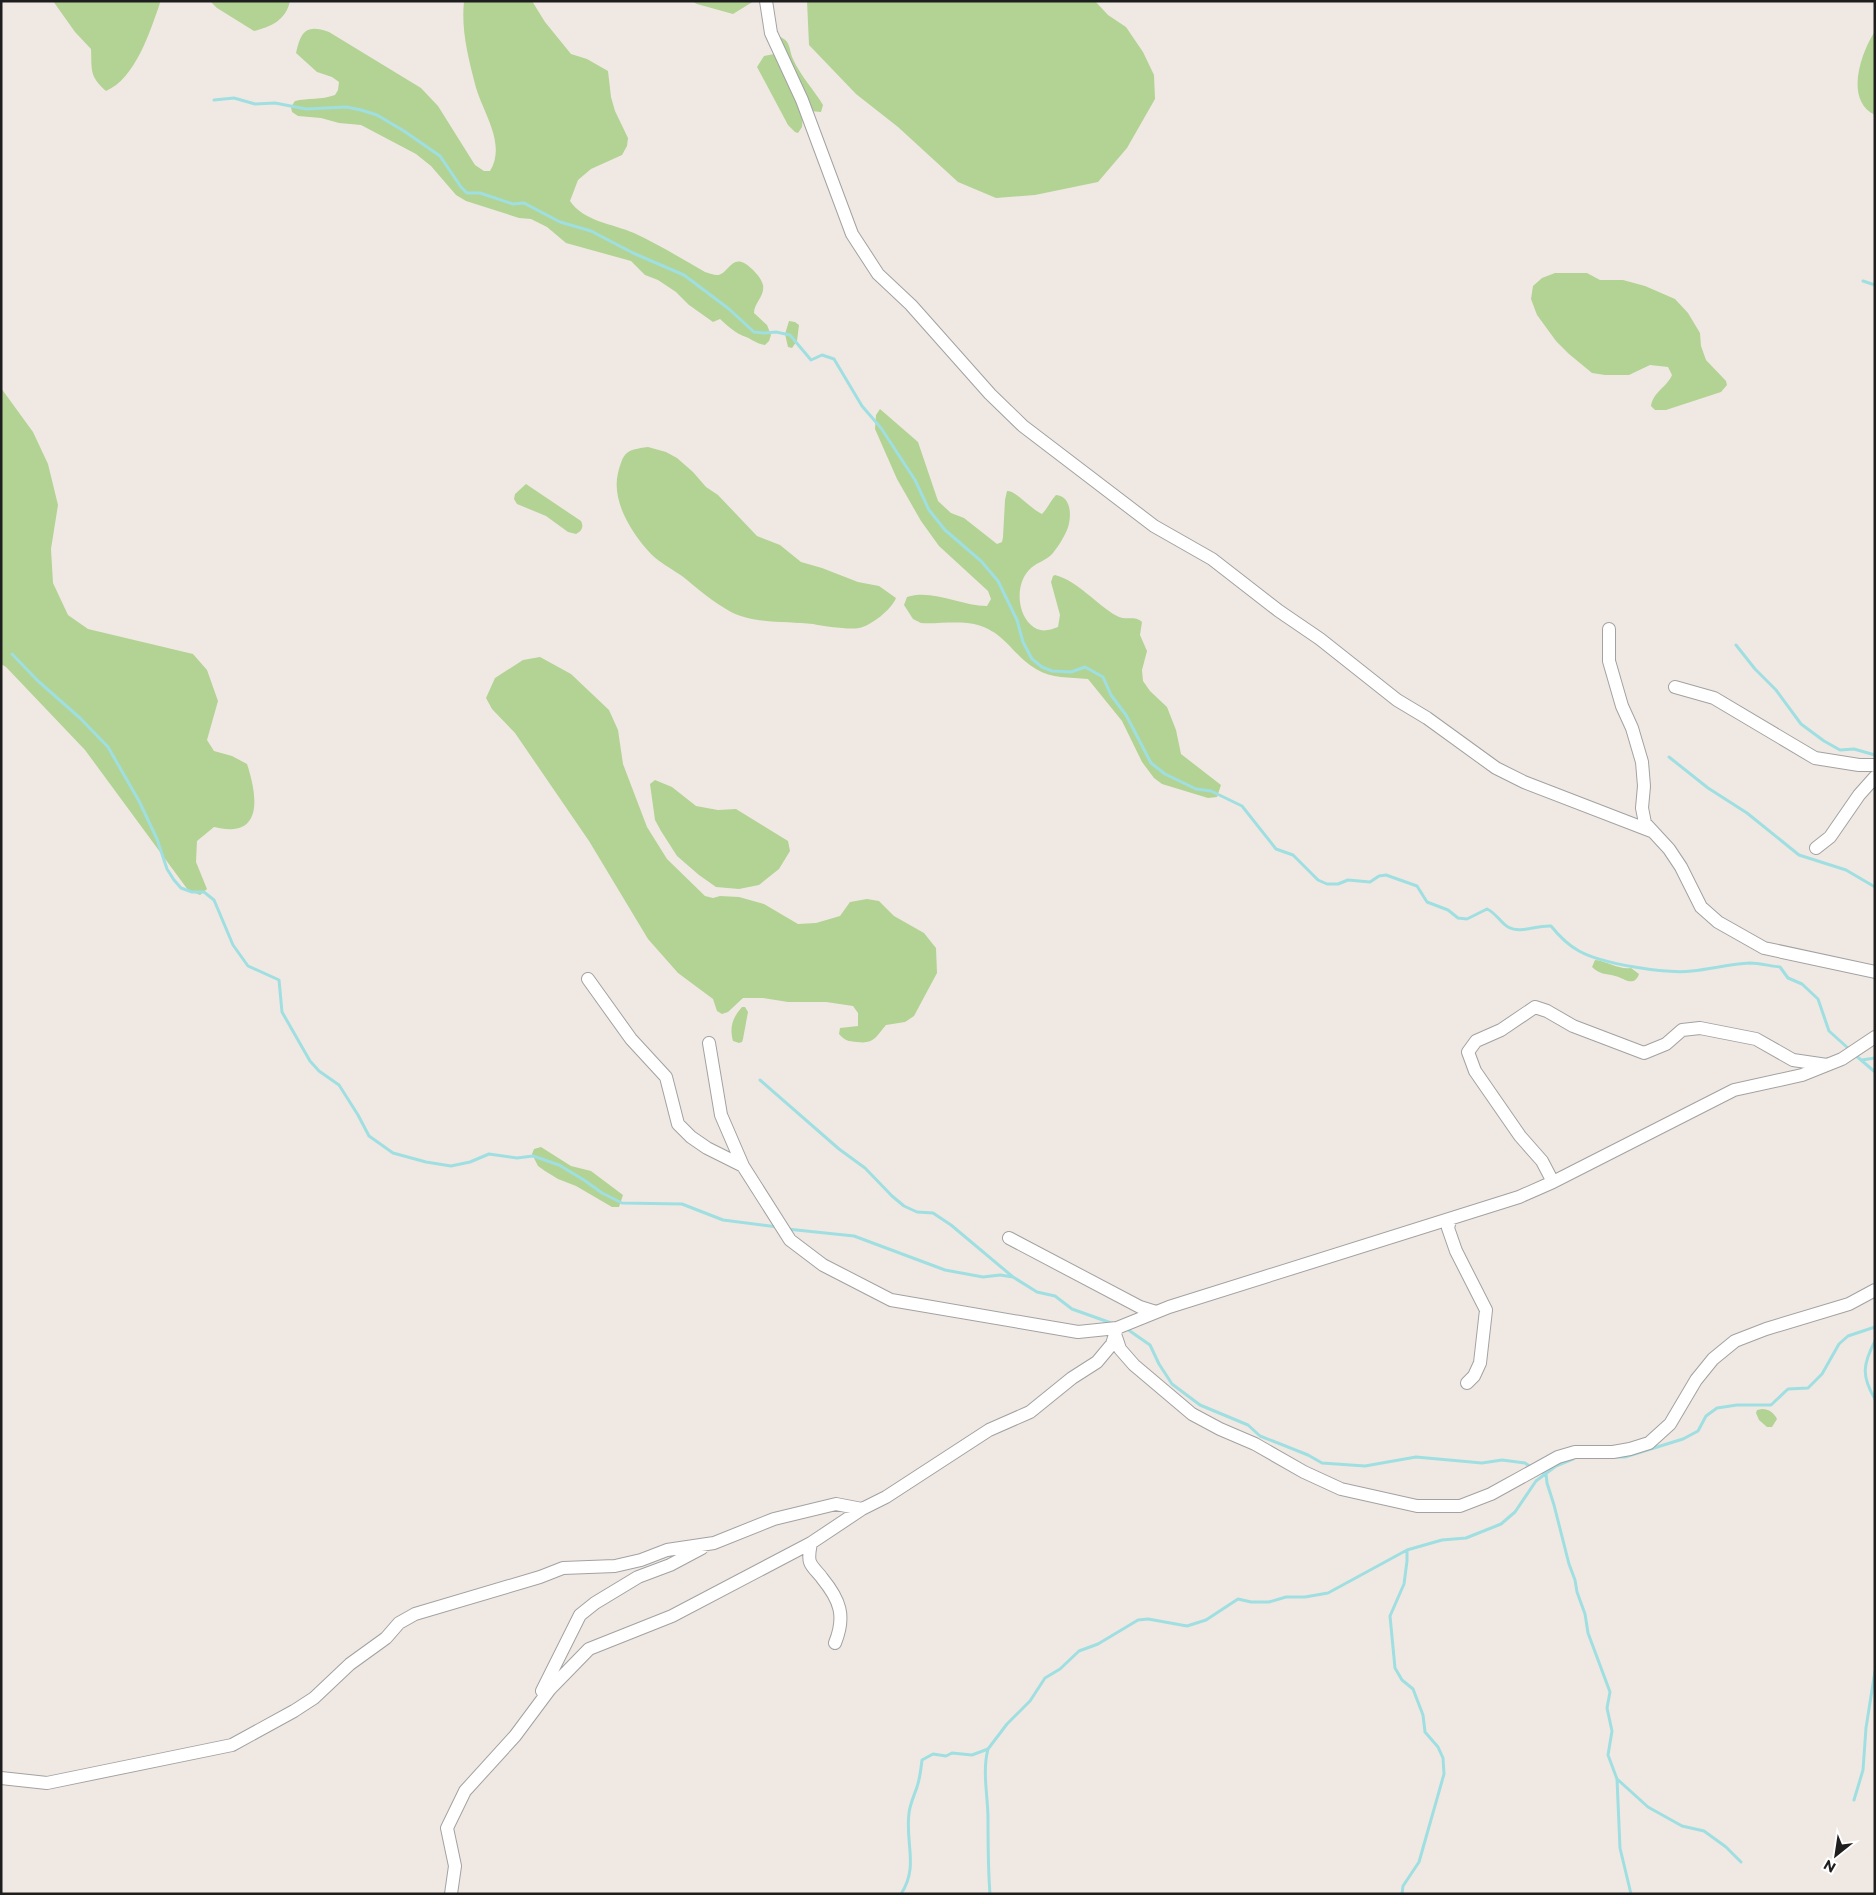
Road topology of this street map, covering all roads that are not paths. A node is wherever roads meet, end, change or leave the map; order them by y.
1 (766, 1) edge
2 (1608, 630) dead end
3 (1675, 687) dead end
4 (1875, 764) edge
5 (1875, 777) edge
6 (1651, 831) junction
7 (1816, 848) dead end
8 (1875, 972) edge
9 (588, 979) dead end
10 (1875, 1036) edge
11 (709, 1043) dead end
12 (1827, 1065) junction
13 (743, 1166) junction
14 (1553, 1182) junction
15 (1450, 1220) junction
16 (1009, 1238) dead end
17 (1875, 1290) edge
18 (1156, 1312) junction
19 (1116, 1331) junction
20 (1467, 1383) dead end
21 (862, 1509) junction
22 (714, 1543) junction
23 (812, 1543) junction
24 (834, 1643) dead end
25 (529, 1718) junction
26 (1, 1778) edge
27 (451, 1894) edge

1 - 6 street
2 - 6 street
3 - 4 street
5 - 7 street
6 - 8 street
9 - 13 street
10 - 12 street
11 - 13 street
12 - 14 street
12 - 14 street
13 - 19 street
14 - 15 street
15 - 18 street
15 - 20 street
16 - 18 street
17 - 19 street
18 - 19 street
19 - 21 street
21 - 22 street
21 - 23 street
22 - 25 street
22 - 26 street
23 - 24 street
23 - 25 street
25 - 27 street

